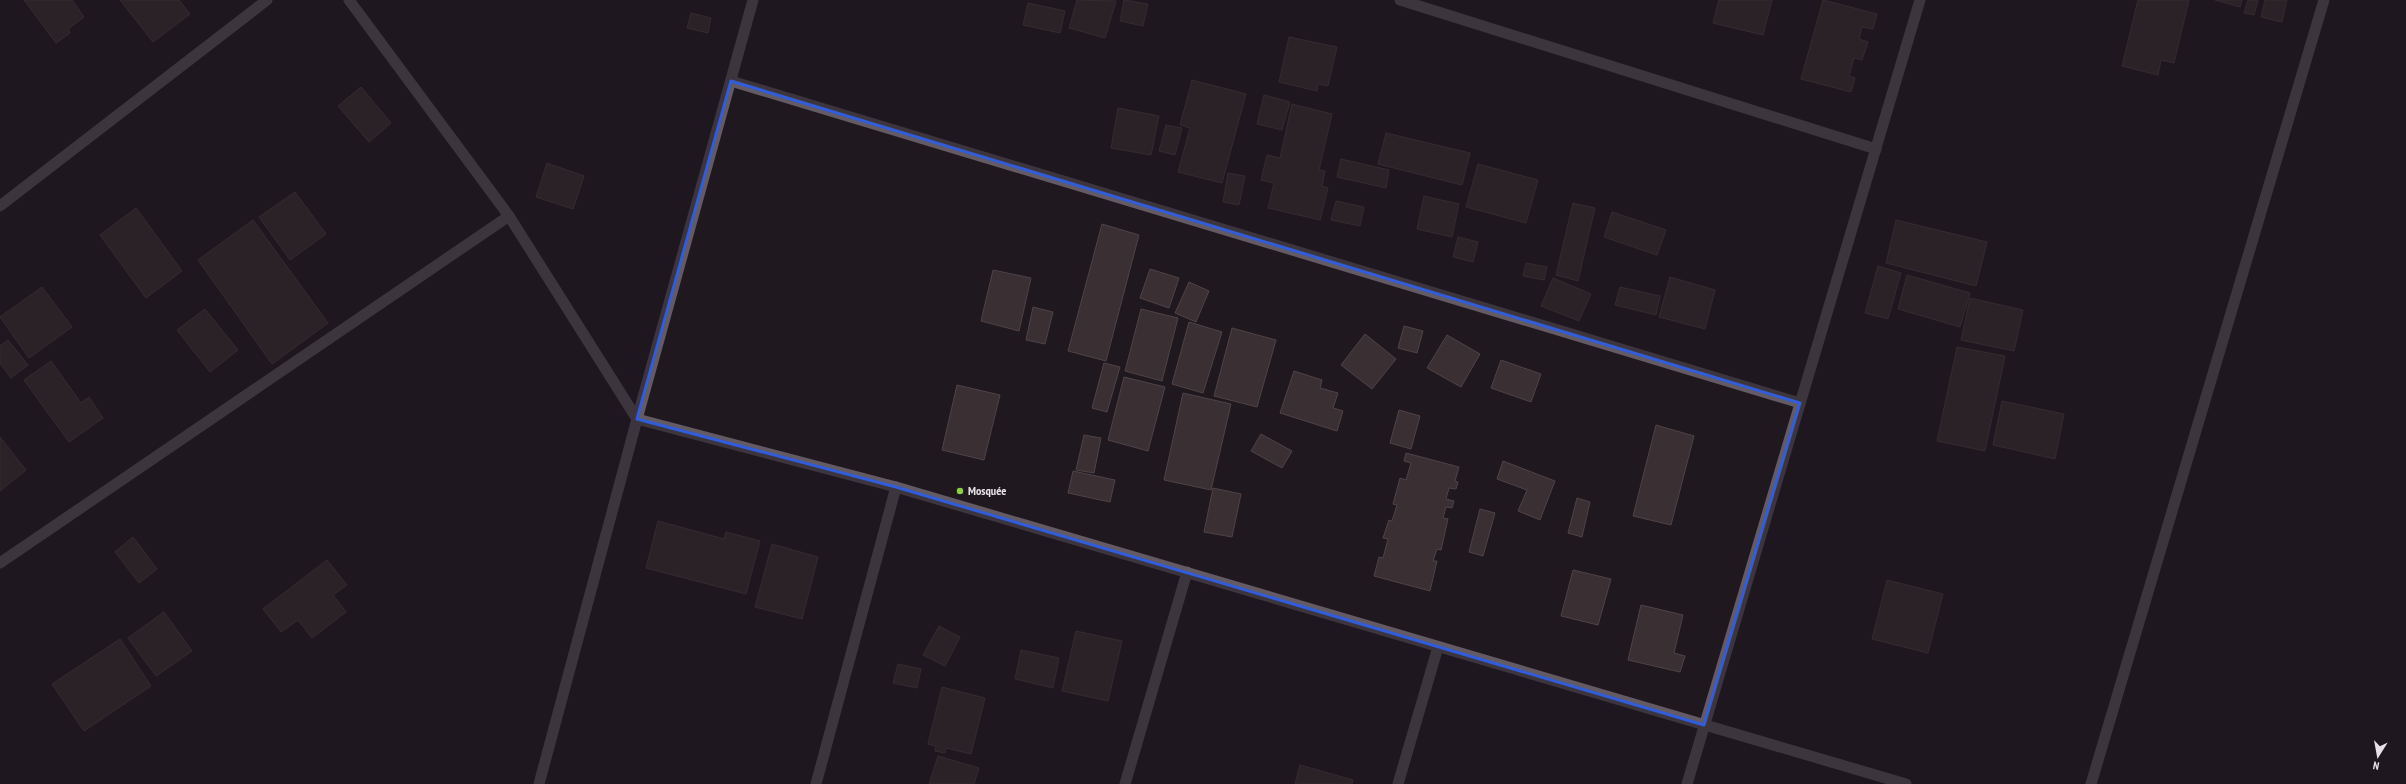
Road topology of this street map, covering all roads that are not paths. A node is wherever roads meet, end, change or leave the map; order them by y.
1 (267, 0) edge
2 (349, 0) edge
3 (753, 0) edge
4 (1400, 0) edge
5 (1920, 0) edge
6 (2324, 0) edge
7 (731, 81) junction
8 (1876, 149) junction
9 (0, 206) edge
10 (509, 216) junction
11 (1800, 403) junction
12 (637, 419) junction
13 (896, 486) junction
14 (0, 563) edge
15 (1187, 572) junction
16 (1438, 646) junction
17 (1704, 725) junction
18 (539, 784) edge
19 (816, 784) edge
20 (1125, 784) edge
21 (1398, 784) edge
22 (1687, 784) edge
23 (1906, 784) edge
24 (2091, 784) edge

1 - 9 street
2 - 10 street
3 - 7 street
4 - 8 street
5 - 8 street
6 - 24 street
7 - 11 street
7 - 12 street
8 - 11 street
10 - 12 street
10 - 14 street
11 - 17 street
12 - 13 street
12 - 18 street
13 - 15 street
13 - 19 street
15 - 16 street
15 - 20 street
16 - 17 street
16 - 21 street
17 - 22 street
17 - 23 street

